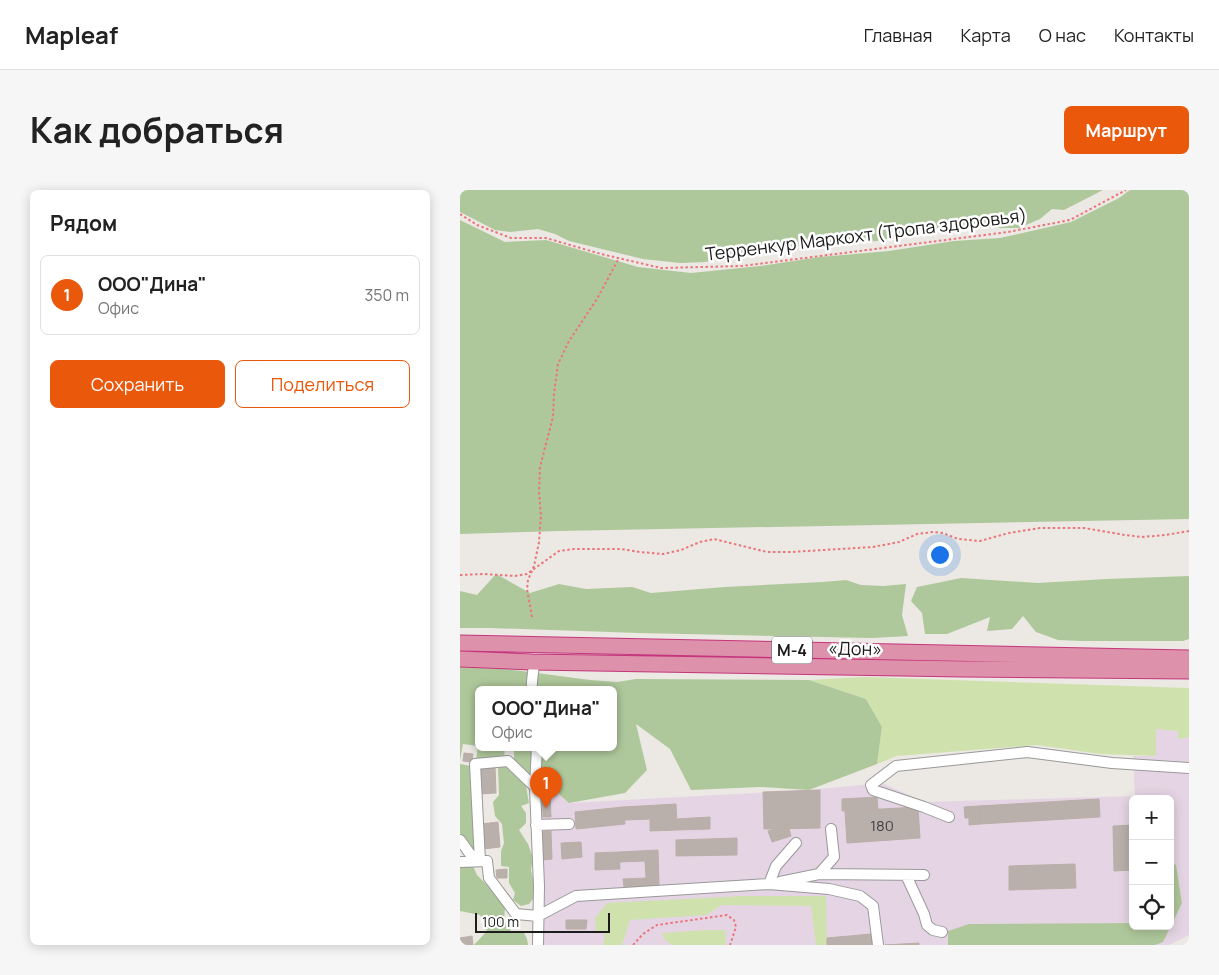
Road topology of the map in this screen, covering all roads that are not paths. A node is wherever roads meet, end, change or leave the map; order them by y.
1 (460, 643) edge
2 (1189, 658) edge
3 (460, 659) edge
4 (534, 662) junction
5 (1189, 672) edge
6 (532, 686) edge
7 (537, 751) edge
8 (1189, 768) edge
9 (535, 787) junction
10 (949, 817) dead end
11 (569, 824) dead end
12 (536, 825) junction
13 (831, 829) dead end
14 (460, 840) edge
15 (796, 843) dead end
16 (478, 861) junction
17 (460, 862) edge
18 (819, 874) junction
19 (906, 875) junction
20 (924, 875) dead end
21 (769, 884) junction
22 (538, 916) junction
23 (942, 932) dead end
24 (538, 945) edge
25 (878, 945) edge

1 - 2 highway, «Дон» / М-4
3 - 4 highway, «Дон» / М-4
4 - 5 highway, «Дон» / М-4
4 - 6 street
7 - 9 street
8 - 10 street
9 - 12 street
9 - 16 street
11 - 12 street
12 - 22 street
13 - 18 street
14 - 16 street
15 - 21 street
16 - 17 street
16 - 22 street
18 - 19 street
18 - 21 street
19 - 20 street
19 - 23 street
21 - 22 street
21 - 25 street
22 - 24 street

